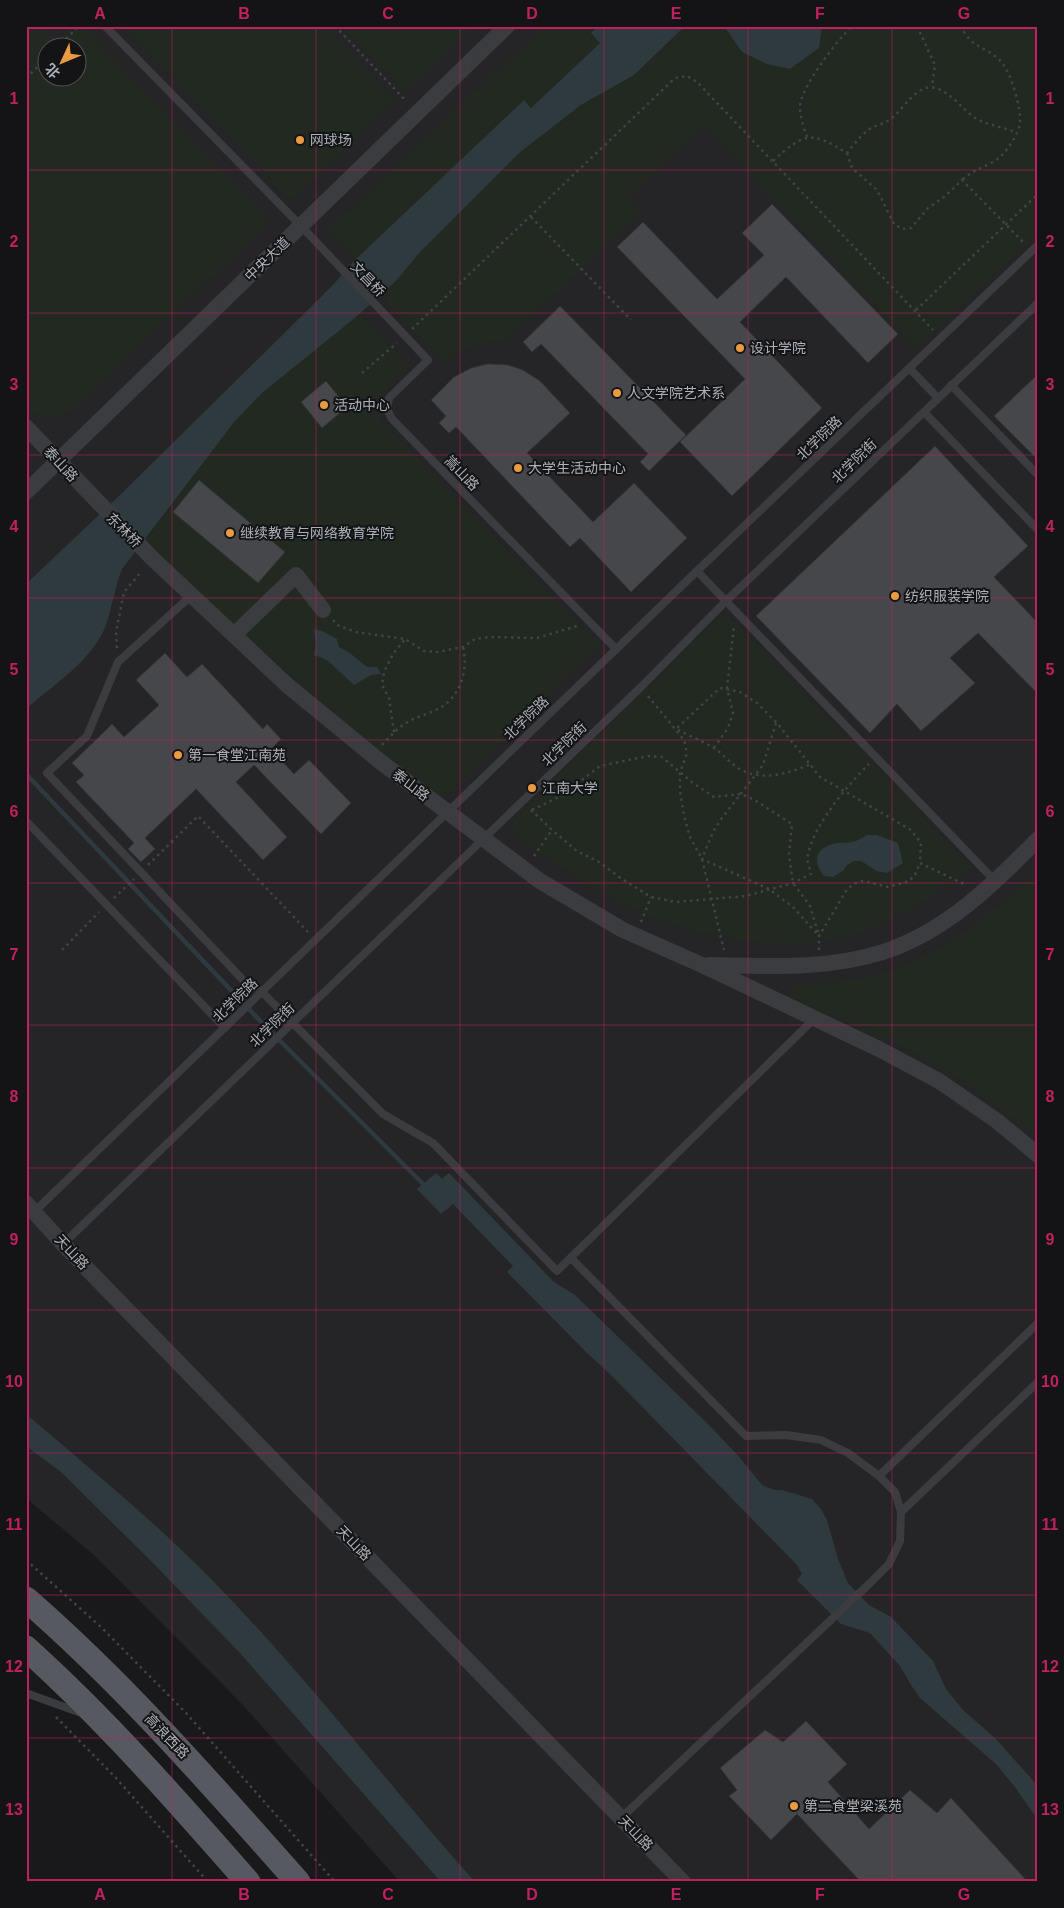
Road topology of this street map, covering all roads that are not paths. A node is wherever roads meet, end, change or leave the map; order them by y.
1 (105, 26) edge
2 (507, 26) edge
3 (301, 226) junction
4 (1035, 248) edge
5 (1038, 303) edge
6 (380, 309) joint
7 (910, 369) junction
8 (951, 385) junction
9 (938, 398) junction
10 (924, 412) junction
11 (26, 427) edge
12 (58, 461) junction
13 (1038, 475) edge
14 (26, 492) edge
15 (96, 500) joint
16 (1038, 530) edge
17 (153, 559) joint
18 (697, 571) junction
19 (192, 595) junction
20 (726, 601) junction
21 (323, 610) road end
22 (234, 635) junction
23 (616, 650) junction
24 (447, 812) junction
25 (26, 821) edge
26 (484, 839) junction
27 (1038, 840) edge
28 (996, 882) junction
29 (702, 965) junction
30 (262, 992) junction
31 (814, 1018) junction
32 (293, 1023) junction
33 (225, 1028) junction
34 (1038, 1155) edge
35 (30, 1207) edge
36 (63, 1244) junction
37 (571, 1258) junction
38 (1038, 1322) edge
39 (1038, 1382) edge
40 (879, 1476) junction
41 (902, 1512) junction
42 (26, 1599) edge
43 (26, 1648) edge
44 (26, 1693) edge
45 (102, 1722) junction
46 (621, 1818) junction
47 (248, 1882) edge
48 (298, 1882) edge
49 (683, 1882) edge

1 - 3 lane, 文昌桥
2 - 3 street, 中央大道
3 - 6 lane, 文昌桥
3 - 12 street, 中央大道
4 - 7 lane, 北学院路
5 - 8 lane, 北学院街
6 - 23 lane, 嵩山路
7 - 9 lane
7 - 18 lane, 北学院路
8 - 9 lane, 北学院街
8 - 13 lane
9 - 10 lane, 北学院街
10 - 16 lane
10 - 20 lane, 北学院街
11 - 12 street, 泰山路
12 - 14 street, 中央大道
12 - 15 street, 泰山路
15 - 17 street, 东林桥
17 - 19 street, 泰山路
18 - 20 lane
18 - 23 lane, 北学院路
19 - 22 street, 泰山路
19 - 30 lane
20 - 26 lane, 北学院街
20 - 28 lane
21 - 22 street
22 - 24 street, 泰山路
23 - 24 lane, 北学院路
24 - 26 street, 泰山路
24 - 30 lane, 北学院路
25 - 33 lane
26 - 29 street, 泰山路
26 - 32 lane, 北学院街
27 - 28 street
28 - 29 street
29 - 31 street, 泰山路
30 - 32 lane
30 - 33 lane, 北学院路
31 - 34 street, 泰山路
31 - 37 lane
32 - 36 lane, 北学院街
32 - 37 lane
33 - 35 lane, 北学院路
35 - 36 street, 天山路
36 - 46 street, 天山路
37 - 40 lane
38 - 40 lane
39 - 41 lane
40 - 41 lane
41 - 46 lane
42 - 48 main road, 高浪西路
43 - 45 main road
44 - 45 lane
45 - 47 main road
46 - 49 street, 天山路

